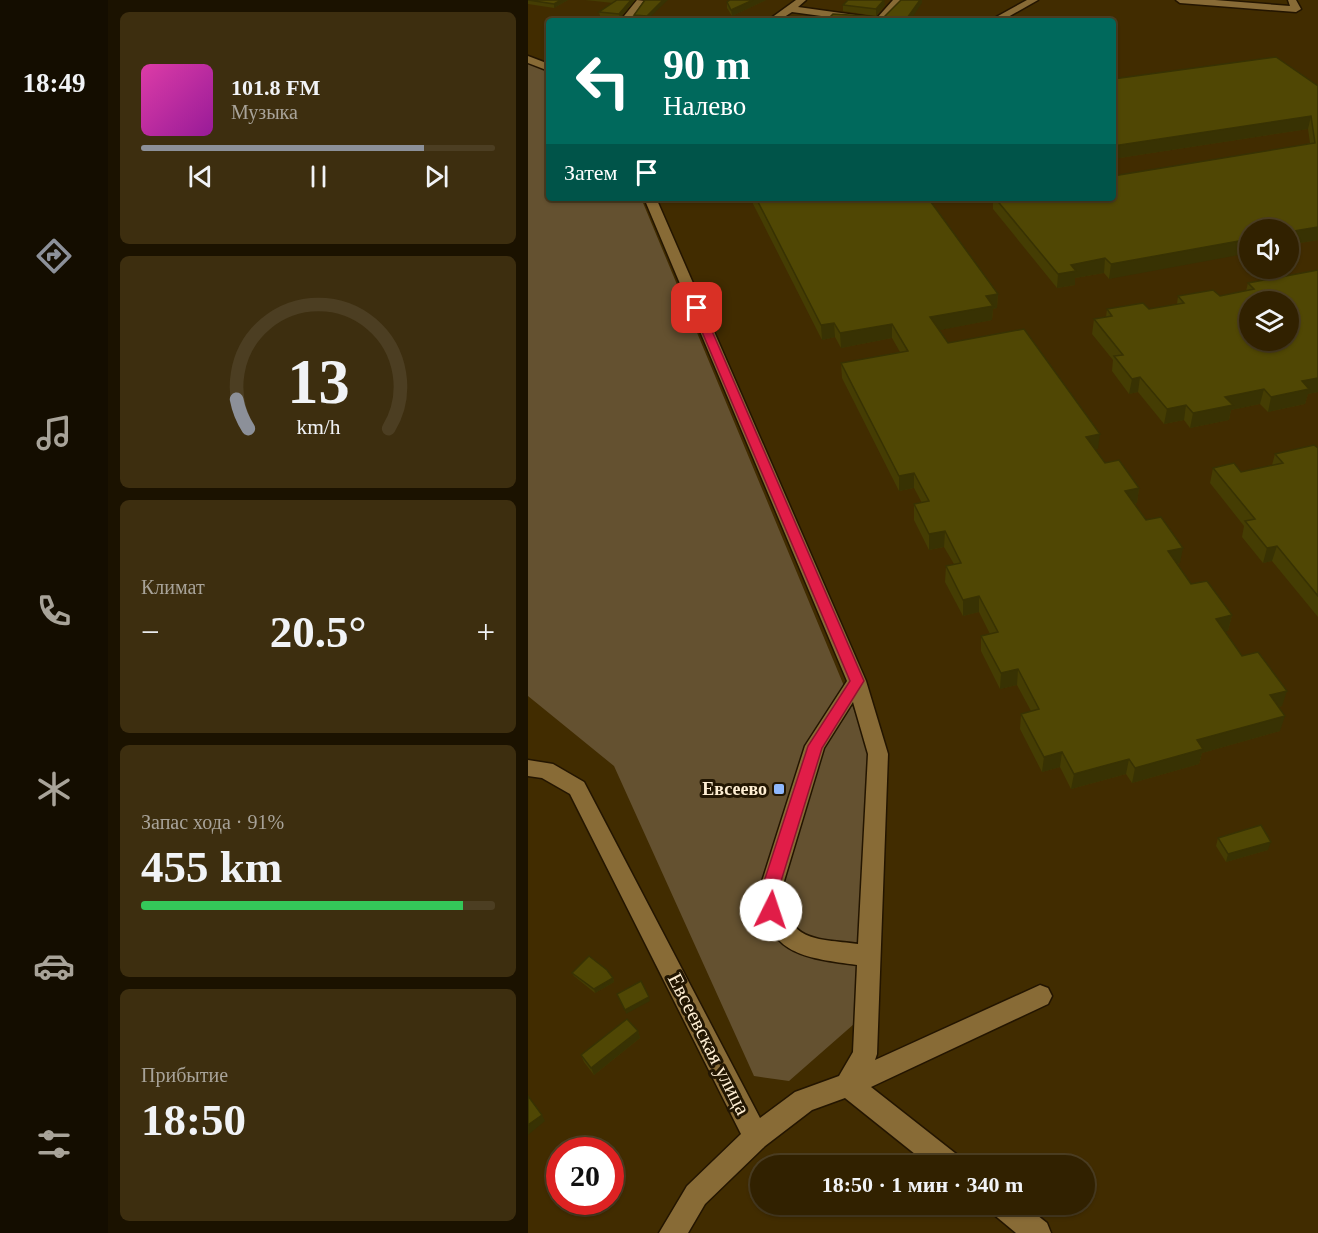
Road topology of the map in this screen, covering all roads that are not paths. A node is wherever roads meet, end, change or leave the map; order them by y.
1 (802, 0) edge
2 (898, 0) edge
3 (1034, 0) edge
4 (1180, 0) edge
5 (1292, 0) edge
6 (641, 1) edge
7 (790, 9) junction
8 (627, 18) edge
9 (776, 18) edge
10 (857, 18) edge
11 (882, 18) edge
12 (1000, 18) edge
13 (528, 59) edge
14 (546, 67) edge
15 (651, 201) edge
16 (857, 681) junction
17 (528, 768) edge
18 (870, 956) junction
19 (1040, 996) dead end
20 (848, 1085) junction
21 (756, 1137) junction
22 (937, 1155) edge
23 (1014, 1215) edge
24 (673, 1233) edge
25 (1037, 1233) edge

1 - 7 street
2 - 11 street
3 - 12 street
4 - 5 street
6 - 8 street
7 - 9 street
7 - 10 street
13 - 14 street
15 - 16 street
16 - 18 street
16 - 18 street
17 - 21 street, Евсеевская улица
18 - 20 street
19 - 20 street, Евсеевская улица
20 - 21 street, Евсеевская улица
20 - 22 street
21 - 24 street
23 - 25 street

